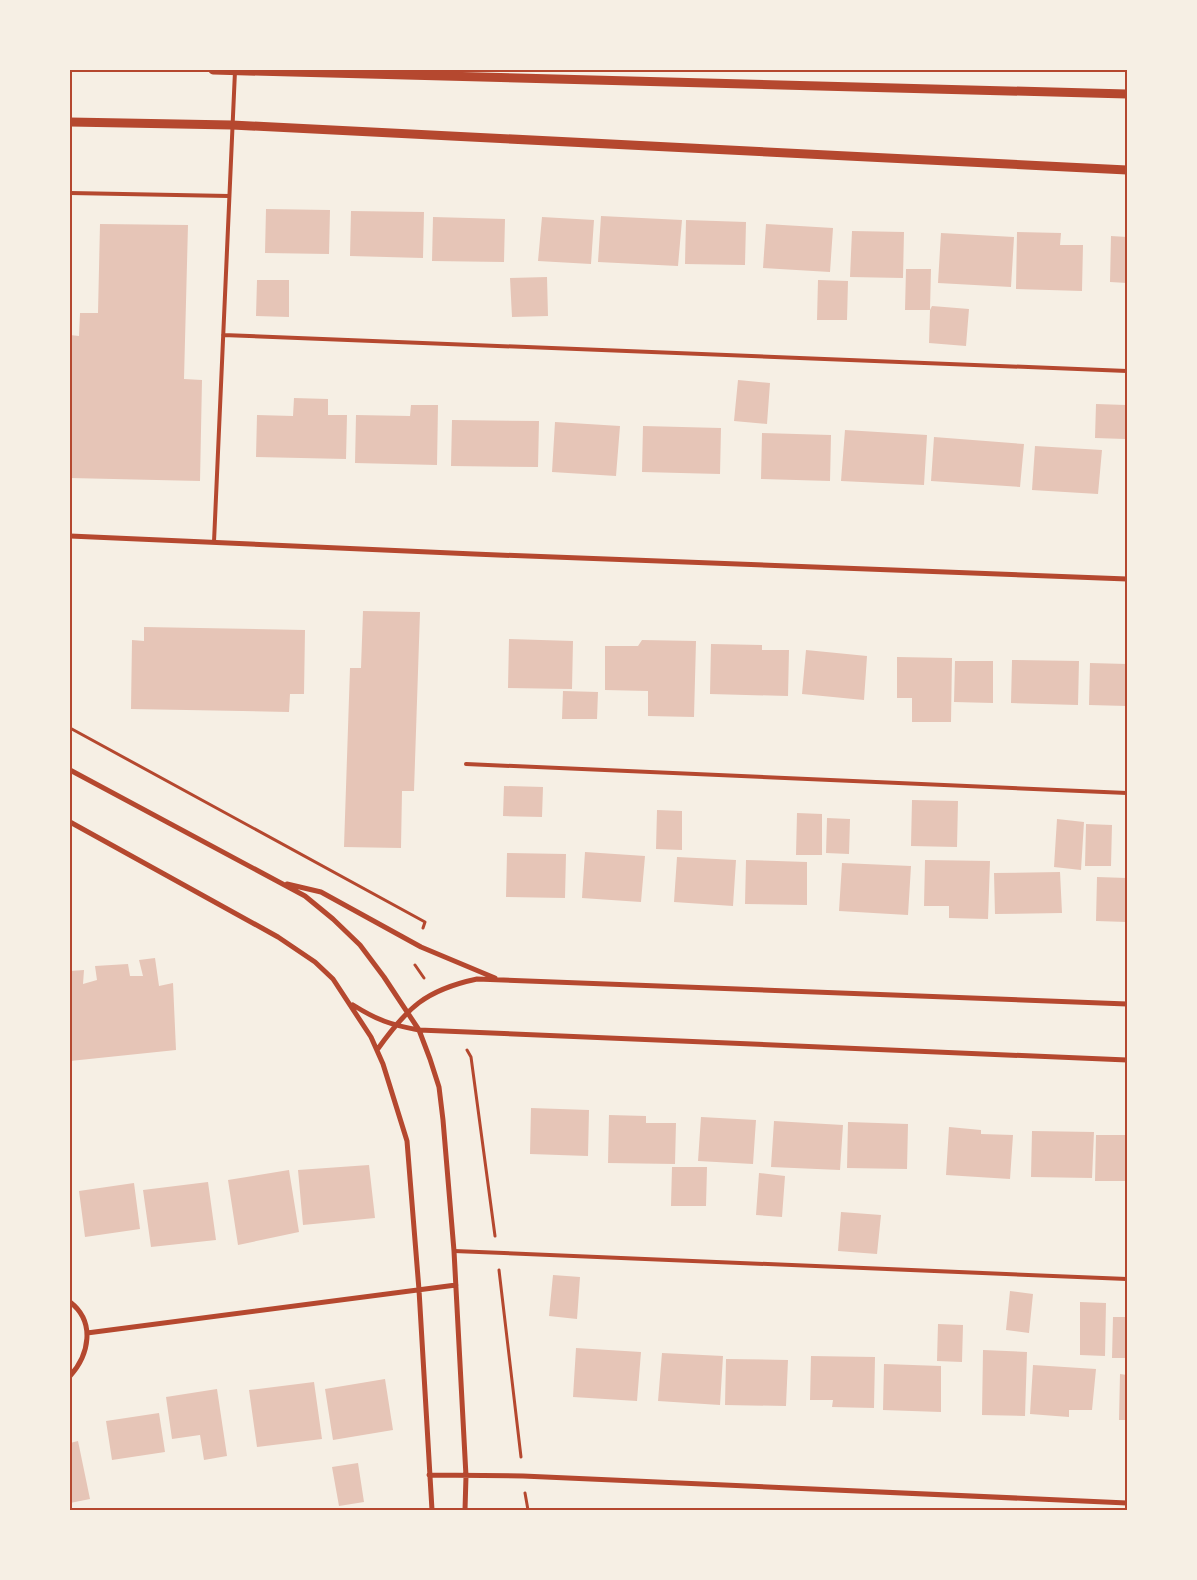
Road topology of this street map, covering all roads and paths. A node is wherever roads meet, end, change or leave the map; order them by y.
1 (213, 70) edge
2 (235, 70) edge
3 (1127, 94) edge
4 (70, 122) edge
5 (232, 125) junction
6 (1127, 170) edge
7 (70, 193) edge
8 (230, 196) junction
9 (223, 335) junction
10 (1127, 371) edge
11 (70, 536) edge
12 (214, 542) junction
13 (1127, 579) edge
14 (466, 764) dead end
15 (70, 770) edge
16 (1127, 793) edge
17 (70, 822) edge
18 (280, 882) junction
19 (498, 980) junction
20 (350, 1004) junction
21 (1127, 1004) edge
22 (408, 1012) junction
23 (394, 1026) junction
24 (419, 1030) junction
25 (377, 1050) junction
26 (1127, 1060) edge
27 (454, 1251) junction
28 (1127, 1279) edge
29 (456, 1285) junction
30 (419, 1290) junction
31 (70, 1302) edge
32 (87, 1333) junction
33 (70, 1376) edge
34 (429, 1475) junction
35 (466, 1476) junction
36 (1127, 1503) edge
37 (432, 1510) edge
38 (465, 1510) edge

1 - 2 street
2 - 3 street
2 - 5 lane
4 - 5 street
5 - 6 street
5 - 8 lane
7 - 8 lane
8 - 9 lane
9 - 10 lane
9 - 12 lane
11 - 12 street
12 - 13 street
14 - 16 lane
15 - 18 street
17 - 20 street
18 - 19 street
18 - 22 street
19 - 21 street
19 - 22 street
20 - 23 street
20 - 25 street
22 - 23 street
22 - 24 street
23 - 24 street
23 - 25 street
24 - 26 street
24 - 27 street
25 - 30 street
27 - 28 lane
27 - 29 street
29 - 30 street
29 - 35 street
30 - 32 street
30 - 34 street
31 - 32 street
32 - 33 street
34 - 35 street
34 - 37 street
35 - 36 street
35 - 38 street

